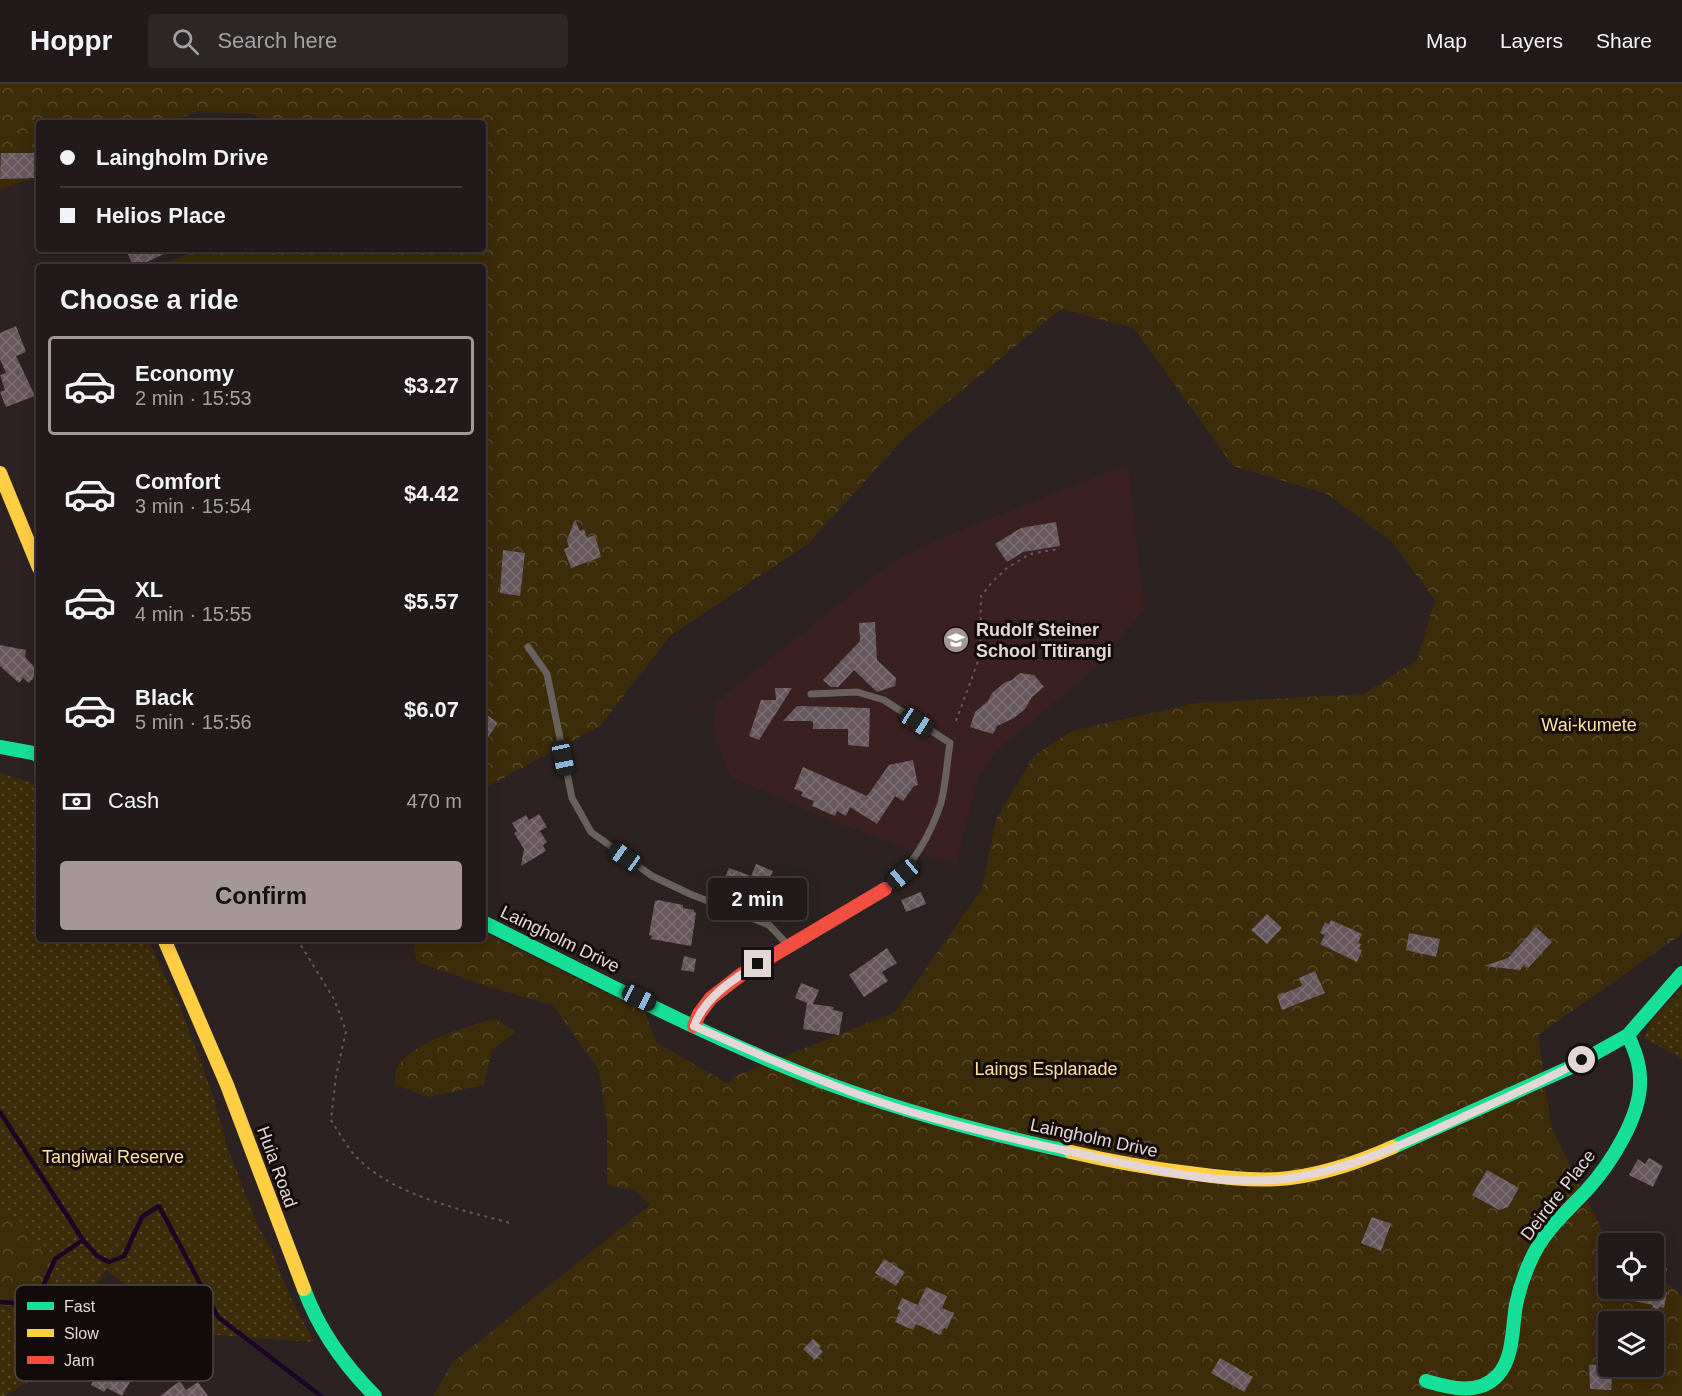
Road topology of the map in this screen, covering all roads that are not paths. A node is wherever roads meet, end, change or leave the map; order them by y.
1 (0, 473) edge
2 (36, 561) edge
3 (528, 647) dead end
4 (811, 694) dead end
5 (0, 747) edge
6 (36, 752) edge
7 (885, 889) joint
8 (486, 923) edge
9 (165, 942) edge
10 (788, 945) junction
11 (1682, 973) edge
12 (694, 1026) junction
13 (1628, 1035) junction
14 (1426, 1381) dead end
15 (375, 1396) edge

1 - 2 street
3 - 10 lane
4 - 7 lane
5 - 6 street
7 - 10 street
8 - 12 street, Laingholm Drive
9 - 15 street, Huia Road
10 - 12 street
11 - 13 street, Laingholm Drive
12 - 13 street, Laingholm Drive
13 - 14 street, Deirdre Place

